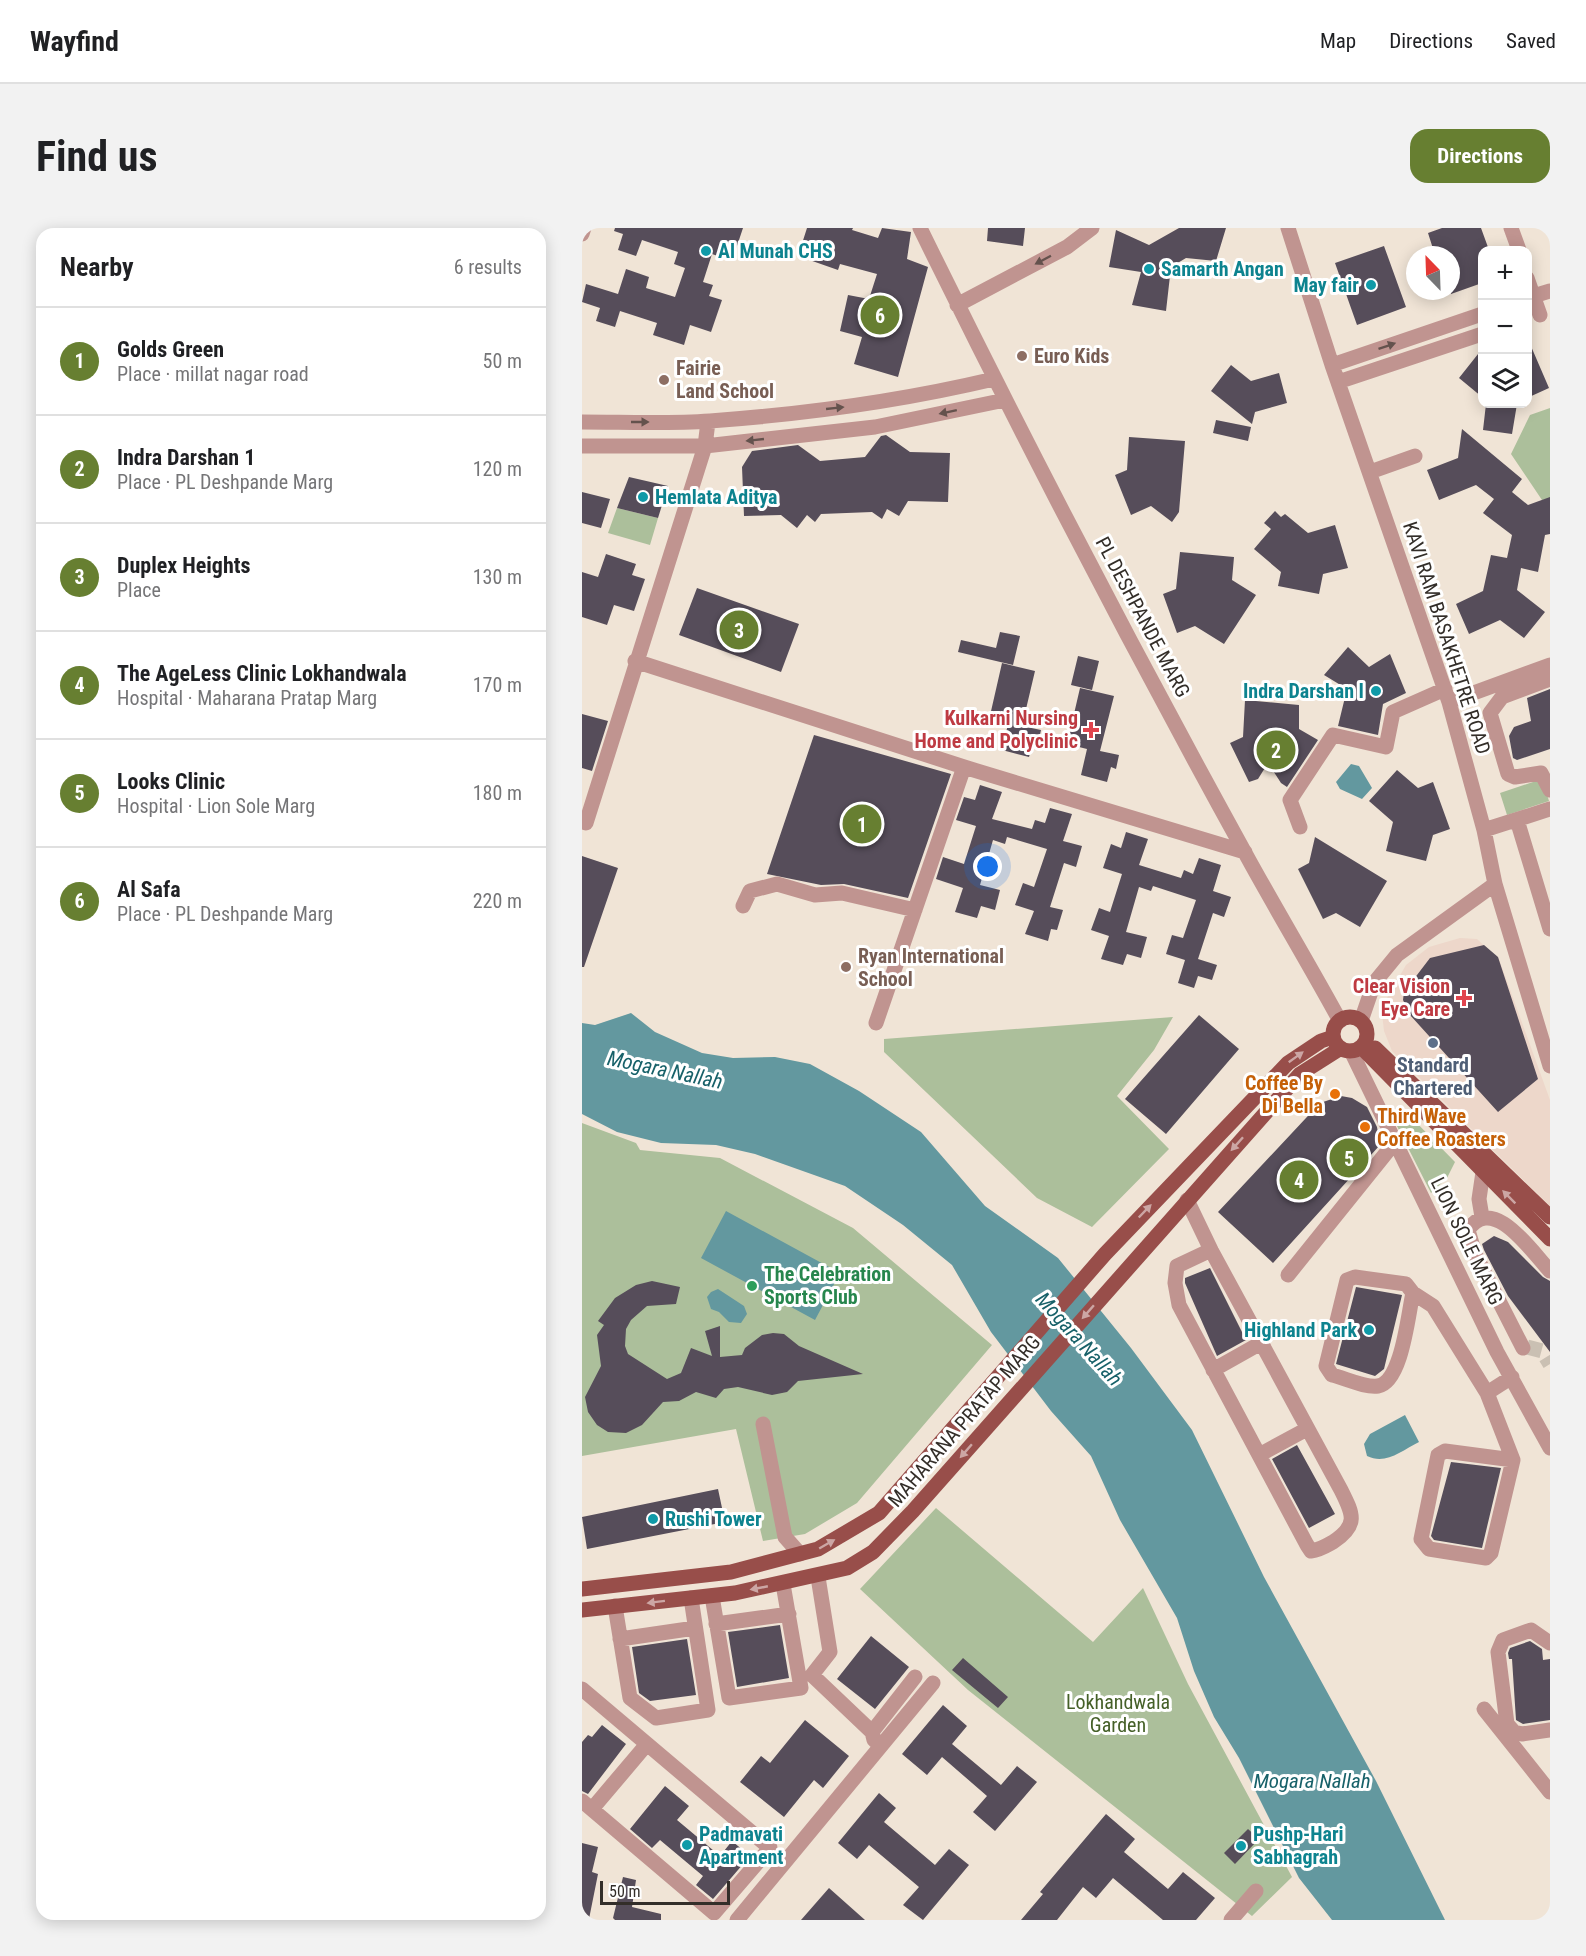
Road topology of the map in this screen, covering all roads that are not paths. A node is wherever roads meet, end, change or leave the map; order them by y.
1 (584, 228) edge
2 (920, 228) edge
3 (1092, 228) edge
4 (1288, 228) edge
5 (1511, 228) edge
6 (582, 234) edge
7 (1518, 246) edge
8 (1550, 291) edge
9 (1532, 296) edge
10 (1532, 300) edge
11 (957, 305) junction
12 (1478, 315) edge
13 (1539, 315) edge
14 (1478, 335) edge
15 (1332, 365) junction
16 (994, 379) junction
17 (1338, 382) junction
18 (1005, 400) junction
19 (582, 422) edge
20 (708, 422) junction
21 (582, 446) edge
22 (705, 446) junction
23 (1415, 456) dead end
24 (1370, 472) junction
25 (635, 662) junction
26 (1550, 665) edge
27 (1550, 679) edge
28 (1447, 695) junction
29 (964, 767) junction
30 (1550, 790) edge
31 (1550, 809) edge
32 (1517, 820) junction
33 (582, 821) edge
34 (1300, 827) dead end
35 (1484, 830) junction
36 (1245, 852) junction
37 (1495, 884) junction
38 (743, 906) dead end
39 (915, 910) junction
40 (1550, 929) edge
41 (1340, 1020) junction
42 (1361, 1021) junction
43 (876, 1023) dead end
44 (1350, 1044) junction
45 (1550, 1066) edge
46 (1395, 1142) junction
47 (1483, 1172) junction
48 (1187, 1200) junction
49 (1482, 1217) junction
50 (1550, 1217) edge
51 (1550, 1239) edge
52 (1211, 1250) junction
53 (1550, 1271) edge
54 (1288, 1275) dead end
55 (1413, 1293) junction
56 (1261, 1343) junction
57 (1502, 1360) junction
58 (1214, 1370) junction
59 (1512, 1377) junction
60 (1487, 1393) junction
61 (763, 1424) dead end
62 (1307, 1429) junction
63 (1550, 1448) edge
64 (1258, 1455) junction
65 (1513, 1460) junction
66 (800, 1554) junction
67 (731, 1572) junction
68 (818, 1576) junction
69 (783, 1584) junction
70 (582, 1589) edge
71 (735, 1593) junction
72 (712, 1596) junction
73 (691, 1598) junction
74 (615, 1606) junction
75 (582, 1610) edge
76 (789, 1614) junction
77 (716, 1624) junction
78 (695, 1628) junction
79 (620, 1639) junction
80 (1550, 1643) edge
81 (915, 1677) dead end
82 (933, 1683) dead end
83 (582, 1689) edge
84 (1484, 1709) dead end
85 (1550, 1730) edge
86 (872, 1732) junction
87 (647, 1744) junction
88 (877, 1750) junction
89 (1550, 1792) edge
90 (587, 1805) edge
91 (1256, 1891) dead end
92 (737, 1920) edge
93 (1231, 1920) edge

1 - 6 street
2 - 11 street, PL DESHPANDE MARG
3 -> 11 street
4 - 15 street, KAVI RAM BASAKHETRE ROAD
5 - 7 street
8 - 9 street
10 - 13 street
11 - 16 street, PL DESHPANDE MARG
15 -> 12 street
14 - 17 street
15 - 17 street, KAVI RAM BASAKHETRE ROAD
16 - 18 street, PL DESHPANDE MARG
20 -> 16 street
17 - 24 street, KAVI RAM BASAKHETRE ROAD
18 -> 22 street
18 - 36 street, PL DESHPANDE MARG
19 -> 20 street
20 - 22 street
21 - 22 street
22 - 25 street
23 - 24 street
24 - 28 street, KAVI RAM BASAKHETRE ROAD
25 - 29 street
25 - 33 street
26 - 28 street
27 - 30 street
28 - 34 street
28 - 35 street, KAVI RAM BASAKHETRE ROAD
29 - 36 street
29 - 39 street
31 - 32 street
32 - 35 street
32 - 40 street
35 - 37 street, KAVI RAM BASAKHETRE ROAD
36 - 41 street, PL DESHPANDE MARG
37 - 42 street
37 - 45 street, KAVI RAM BASAKHETRE ROAD
38 - 39 street
39 - 43 street
41 - 42 main road
41 - 44 main road
42 - 44 main road
44 - 46 street, LION SOLE MARG
44 - 47 main road
44 -> 48 main road, MAHARANA PRATAP MARG
44 - 50 main road
66 -> 44 main road, MAHARANA PRATAP MARG
46 - 54 street
46 - 57 street, LION SOLE MARG
47 - 49 street
51 -> 47 main road
48 - 52 street
48 -> 68 main road, MAHARANA PRATAP MARG
49 - 53 street
49 - 57 street
52 - 56 street
52 - 58 street
55 - 55 street
55 - 60 street
56 - 58 street
56 - 62 street
57 - 59 street, LION SOLE MARG
58 - 64 street
59 - 60 street
59 - 63 street, LION SOLE MARG
60 - 65 street
61 - 66 street
62 - 64 street
62 - 64 street
65 - 65 street
66 - 67 main road, MAHARANA PRATAP MARG
67 - 70 main road, MAHARANA PRATAP MARG
67 - 71 main road
68 - 69 main road, MAHARANA PRATAP MARG
68 - 86 street
69 -> 71 main road, MAHARANA PRATAP MARG
69 - 76 street
71 - 72 main road, MAHARANA PRATAP MARG
72 - 73 main road, MAHARANA PRATAP MARG
72 - 77 street
73 -> 74 main road, MAHARANA PRATAP MARG
73 - 78 street
74 - 75 main road, MAHARANA PRATAP MARG
74 - 79 street
76 - 77 street
76 - 77 street
78 - 79 street
78 - 79 street
80 - 85 street
81 - 86 street
82 - 88 street
83 - 87 street
84 - 89 street
86 - 88 street
87 - 90 street
87 - 90 street
88 - 92 street
91 - 93 street

